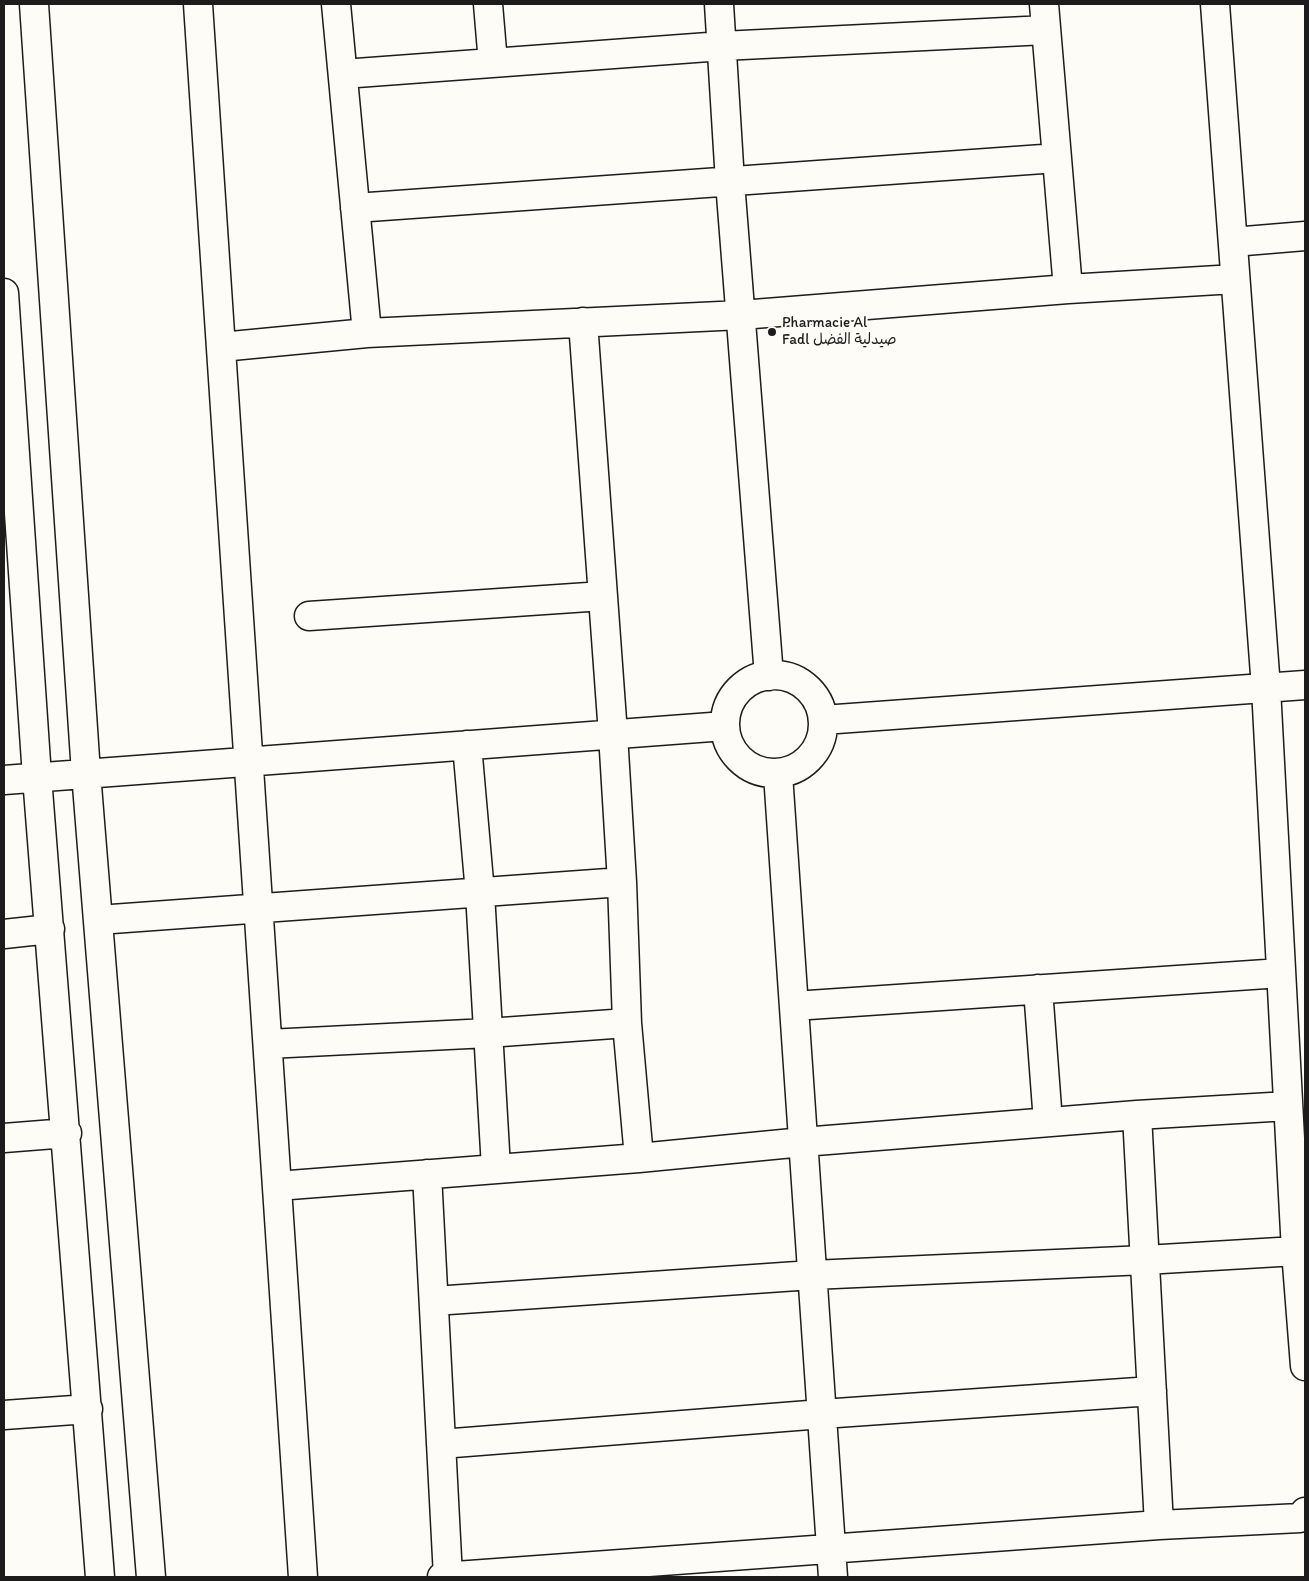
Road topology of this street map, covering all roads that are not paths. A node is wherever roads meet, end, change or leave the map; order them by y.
1 (34, 4) edge
2 (198, 4) edge
3 (336, 4) edge
4 (488, 4) edge
5 (718, 4) edge
6 (1215, 4) edge
7 (1045, 17) edge
8 (722, 46) junction
9 (492, 62) junction
10 (342, 74) junction
11 (1056, 158) junction
12 (730, 182) junction
13 (355, 208) junction
14 (1305, 236) edge
15 (1232, 242) junction
16 (1235, 279) junction
17 (1068, 289) junction
18 (4, 293) edge
19 (741, 315) junction
20 (583, 322) junction
21 (367, 332) junction
22 (221, 348) junction
23 (603, 596) junction
24 (309, 616) dead end
25 (769, 676) junction
26 (1305, 685) edge
27 (1266, 688) junction
28 (823, 720) junction
29 (725, 726) junction
30 (613, 734) junction
31 (467, 745) junction
32 (248, 761) junction
33 (86, 773) junction
34 (778, 774) junction
35 (38, 777) junction
36 (4, 780) edge
37 (622, 882) junction
38 (480, 893) junction
39 (258, 910) junction
40 (98, 920) junction
41 (50, 929) junction
42 (4, 934) edge
43 (1281, 973) junction
44 (1038, 989) junction
45 (794, 1006) junction
46 (627, 1023) junction
47 (488, 1033) junction
48 (268, 1044) junction
49 (1288, 1106) junction
50 (1137, 1115) junction
51 (1048, 1122) junction
52 (66, 1133) junction
53 (4, 1138) edge
54 (803, 1142) junction
55 (639, 1158) junction
56 (496, 1168) junction
57 (427, 1174) junction
58 (277, 1186) junction
59 (1296, 1251) junction
60 (1145, 1260) junction
61 (812, 1275) junction
62 (434, 1301) junction
63 (1305, 1366) edge
64 (1152, 1390) junction
65 (88, 1408) junction
66 (822, 1414) junction
67 (4, 1416) edge
68 (441, 1444) junction
69 (1305, 1512) edge
70 (1159, 1525) junction
71 (831, 1548) junction
72 (100, 1577) edge
73 (151, 1577) edge
74 (303, 1577) edge
75 (442, 1577) edge
76 (448, 1577) edge
77 (833, 1577) edge

1 - 33 street
2 - 22 street
3 - 10 street
4 - 9 street
5 - 8 street
6 - 15 street
7 - 8 street
7 - 11 street
8 - 9 street
8 - 12 street
9 - 10 street
10 - 13 street
11 - 12 street
11 - 17 street
12 - 13 street
12 - 19 street
13 - 21 street
14 - 15 street
15 - 16 street
16 - 17 street
16 - 27 street
17 - 19 street
18 - 35 street
19 - 20 street
19 - 25 street
20 - 21 street
20 - 23 street
21 - 22 street
22 - 32 street
23 - 24 street
23 - 30 street
25 - 28 street
25 - 29 street
26 - 27 street
27 - 28 street
27 - 43 street
28 - 34 street
29 - 30 street
29 - 34 street
30 - 31 street
30 - 37 street
31 - 32 street
31 - 38 street
32 - 33 street
32 - 39 street
33 - 35 street
33 - 40 street
34 - 45 street
35 - 36 street
35 - 41 street
37 - 38 street
37 - 46 street
38 - 39 street
38 - 47 street
39 - 40 street
39 - 48 street
40 - 73 street
41 - 42 street
41 - 52 street
43 - 44 street
43 - 49 street
44 - 45 street
44 - 51 street
45 - 54 street
46 - 47 street
46 - 55 street
47 - 48 street
47 - 56 street
48 - 58 street
49 - 50 street
49 - 59 street
50 - 51 street
50 - 60 street
51 - 54 street
52 - 53 street
52 - 65 street
54 - 55 street
54 - 61 street
55 - 56 street
56 - 57 street
57 - 58 street
57 - 62 street
58 - 74 street
59 - 60 street
59 - 63 street
60 - 61 street
60 - 64 street
61 - 62 street
61 - 66 street
62 - 68 street
64 - 66 street
64 - 70 street
65 - 67 street
65 - 72 street
66 - 68 street
66 - 71 street
68 - 76 street
69 - 70 street
70 - 71 street
71 - 76 street
71 - 77 street
75 - 76 street

